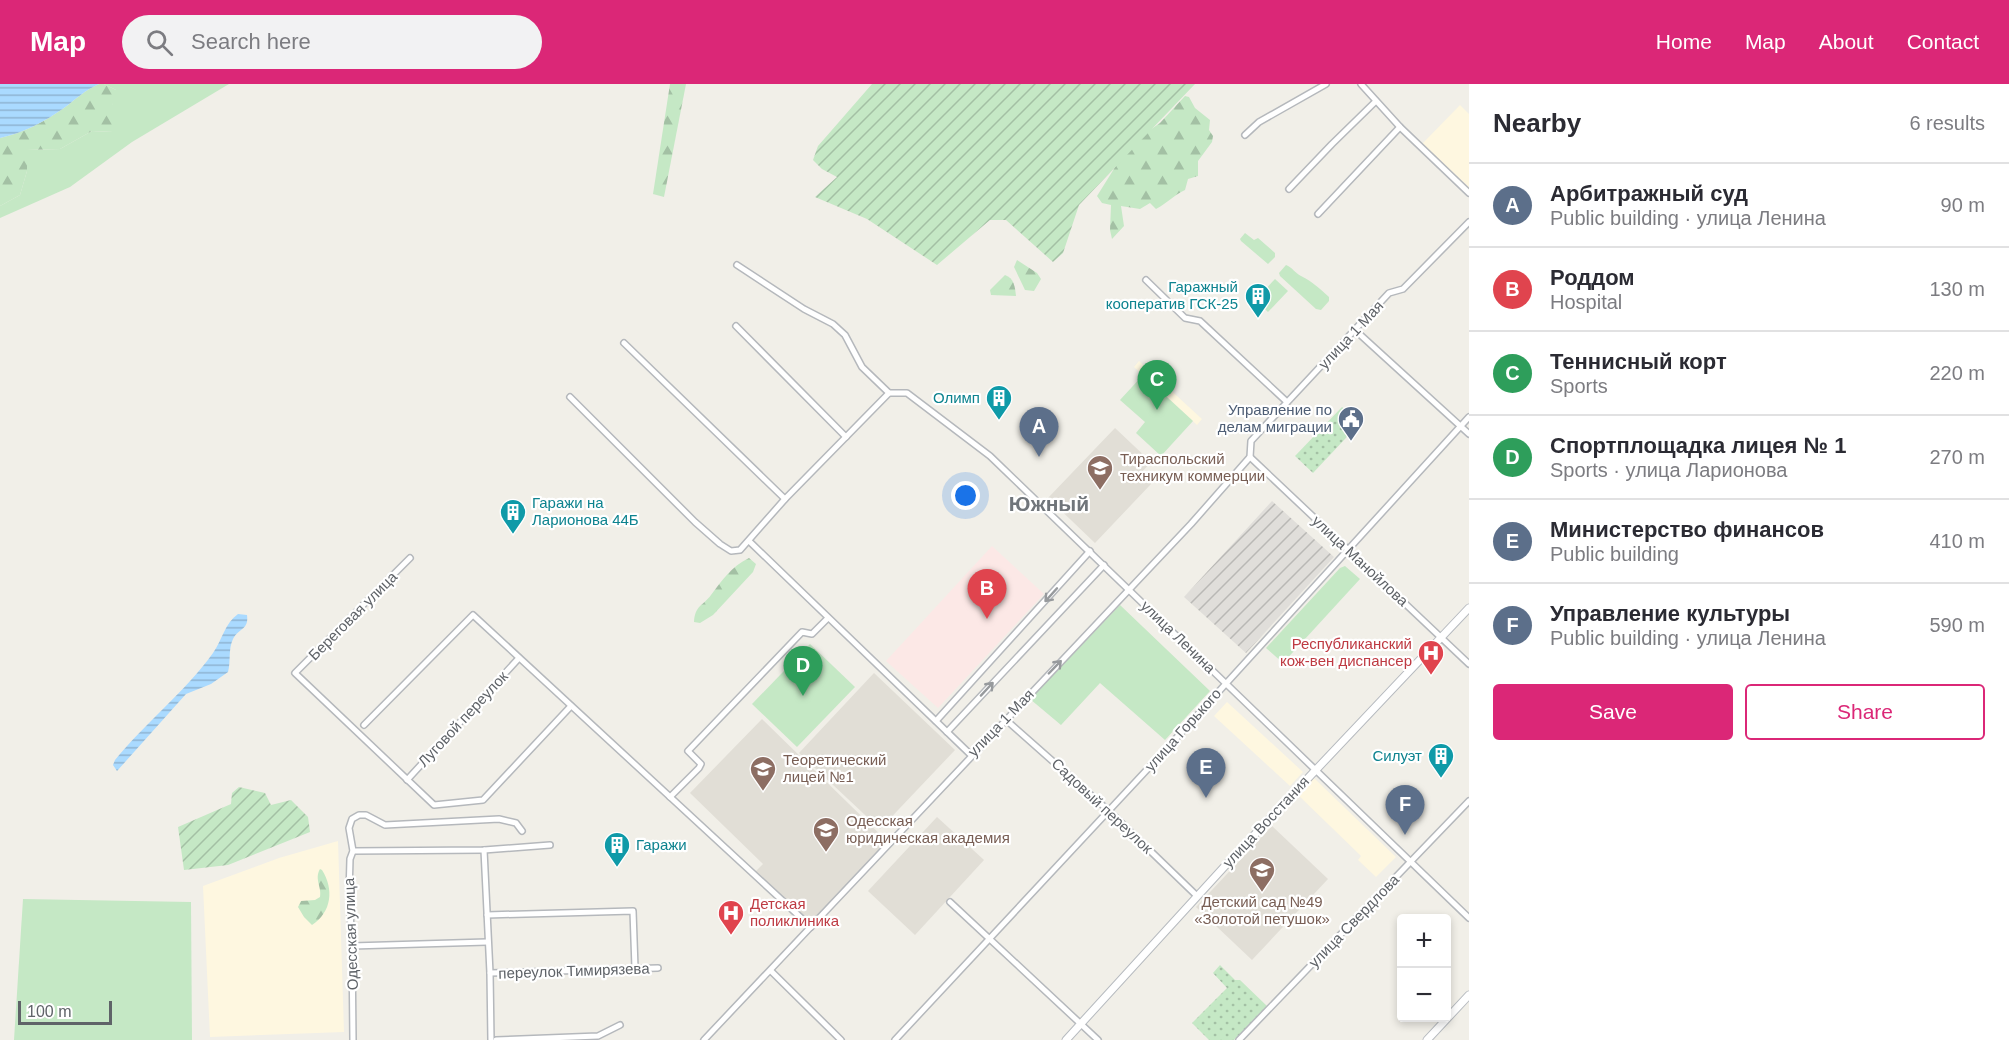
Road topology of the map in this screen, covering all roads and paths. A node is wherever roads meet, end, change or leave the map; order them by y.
1 (1326, 84) edge
2 (1361, 84) edge
3 (1376, 102) junction
4 (1400, 127) junction
5 (1245, 135) dead end
6 (1288, 189) dead end
7 (1469, 193) edge
8 (1318, 214) dead end
9 (1469, 222) edge
10 (737, 265) dead end
11 (1146, 280) dead end
12 (736, 326) dead end
13 (1355, 330) junction
14 (624, 343) dead end
15 (889, 393) junction
16 (570, 397) dead end
17 (1287, 402) junction
18 (1469, 417) edge
19 (1461, 426) junction
20 (1469, 434) edge
21 (846, 437) junction
22 (1250, 457) junction
23 (785, 500) junction
24 (749, 541) junction
25 (1347, 549) junction
26 (1090, 551) junction
27 (410, 558) dead end
28 (1104, 565) junction
29 (1129, 589) junction
30 (1469, 608) edge
31 (828, 618) junction
32 (1441, 638) junction
33 (519, 658) junction
34 (1469, 664) edge
35 (1225, 683) junction
36 (571, 706) junction
37 (1005, 719) junction
38 (936, 722) junction
39 (364, 724) dead end
40 (947, 732) junction
41 (971, 755) junction
42 (1316, 769) junction
43 (407, 780) junction
44 (670, 797) junction
45 (1469, 801) edge
46 (1109, 811) junction
47 (522, 831) dead end
48 (550, 845) dead end
49 (484, 850) junction
50 (353, 851) junction
51 (1411, 862) junction
52 (1197, 896) junction
53 (950, 902) dead end
54 (487, 915) junction
55 (1469, 918) edge
56 (811, 927) junction
57 (989, 938) junction
58 (488, 942) junction
59 (352, 946) junction
60 (636, 968) junction
61 (658, 968) dead end
62 (771, 971) junction
63 (490, 973) junction
64 (1469, 994) edge
65 (1081, 1024) junction
66 (620, 1025) dead end
67 (1241, 1039) edge
68 (353, 1040) edge
69 (491, 1040) edge
70 (496, 1040) edge
71 (704, 1040) edge
72 (841, 1040) edge
73 (894, 1040) edge
74 (1066, 1040) edge
75 (1098, 1040) edge
76 (1427, 1040) edge

1 - 5 street
2 - 3 street
3 - 4 street
3 - 6 street
4 - 7 street
4 - 8 street
9 - 13 street, улица 1 Мая
10 - 15 street
11 - 17 street
12 - 21 street
13 - 17 street, улица 1 Мая
13 - 19 street
14 - 23 street
15 - 21 street
15 - 26 street, улица Ленина
16 - 24 street
17 - 22 street, улица 1 Мая
18 - 19 street, улица Горького
19 - 20 street
19 - 25 street, улица Горького
21 - 23 street
22 - 25 street, улица Манойлова
22 - 29 street, улица 1 Мая
23 - 24 street
24 - 31 street
25 - 32 street, улица Манойлова
25 - 35 street, улица Горького
26 - 28 street, улица Ленина
26 -> 38 street
27 - 43 street, Береговая улица
28 - 29 street, улица Ленина
40 -> 28 street
29 - 35 street, улица Ленина
37 -> 29 street, улица 1 Мая
30 - 32 street, улица Восстания
31 - 38 street
31 - 44 street
32 - 34 street, улица Манойлова
32 - 42 street, улица Восстания
33 - 36 street
33 - 39 street
33 - 43 street, Луговой переулок
35 - 42 street, улица Ленина
35 - 46 street, улица Горького
36 - 43 street
36 - 44 street
37 - 41 street, улица 1 Мая
37 - 46 street, Садовый переулок
38 - 40 street
40 - 41 street
41 - 56 street, улица 1 Мая
42 - 51 street, улица Ленина
42 - 52 street, улица Восстания
44 - 56 street
45 - 51 street, улица Свердлова
46 - 52 street, Садовый переулок
46 - 57 street, улица Горького
47 - 50 street, Одесская улица
48 - 49 street
49 - 50 street
49 - 54 street
50 - 59 street, Одесская улица
51 - 55 street, улица Ленина
51 - 67 street, улица Свердлова
52 - 65 street, улица Восстания
53 - 57 street
54 - 58 street
54 - 60 street
56 - 62 street, улица 1 Мая
57 - 65 street
57 - 73 street, улица Горького
58 - 59 street
58 - 63 street
59 - 68 street, Одесская улица
60 - 61 street, переулок Тимирязева
60 - 63 street, переулок Тимирязева
62 - 71 street, улица 1 Мая
62 - 72 street
63 - 69 street
64 - 76 street
65 - 74 street, улица Восстания
65 - 75 street
66 - 70 street

